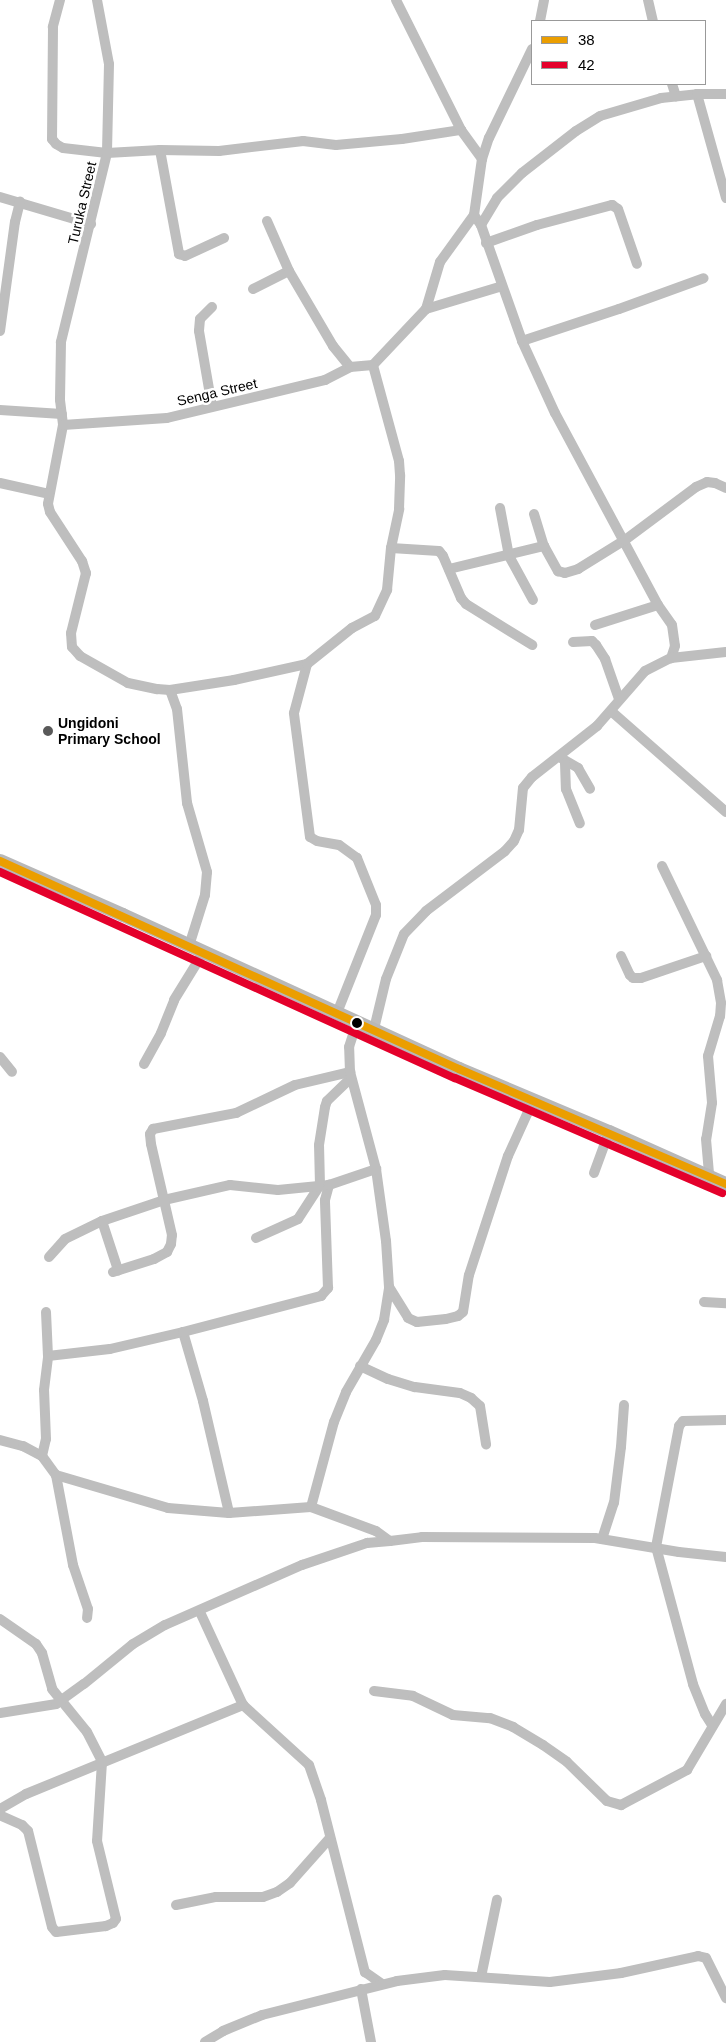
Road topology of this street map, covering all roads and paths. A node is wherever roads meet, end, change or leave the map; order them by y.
1 (60, 0) edge
2 (97, 0) edge
3 (396, 0) edge
4 (544, 0) edge
5 (648, 0) edge
6 (540, 20) edge
7 (653, 20) edge
8 (531, 51) edge
9 (672, 85) edge
10 (697, 94) junction
11 (726, 94) edge
12 (676, 96) junction
13 (461, 130) junction
14 (160, 150) junction
15 (107, 153) junction
16 (482, 159) junction
17 (0, 197) edge
18 (726, 198) edge
19 (20, 202) junction
20 (474, 215) junction
21 (267, 221) dead end
22 (91, 224) junction
23 (481, 225) junction
24 (224, 238) dead end
25 (486, 243) junction
26 (637, 264) dead end
27 (288, 271) junction
28 (704, 278) dead end
29 (502, 286) junction
30 (253, 289) dead end
31 (212, 307) dead end
32 (426, 309) junction
33 (0, 331) edge
34 (522, 341) junction
35 (373, 365) junction
36 (350, 367) junction
37 (212, 406) junction
38 (0, 410) edge
39 (62, 414) junction
40 (63, 425) junction
41 (0, 483) edge
42 (726, 488) edge
43 (49, 494) junction
44 (500, 508) dead end
45 (534, 514) dead end
46 (625, 540) junction
47 (544, 546) junction
48 (391, 548) junction
49 (509, 556) junction
50 (449, 569) junction
51 (533, 600) dead end
52 (658, 605) junction
53 (595, 625) dead end
54 (573, 642) dead end
55 (532, 644) dead end
56 (726, 652) edge
57 (671, 658) junction
58 (307, 664) junction
59 (170, 690) junction
60 (619, 700) junction
61 (611, 711) junction
62 (562, 760) junction
63 (590, 789) dead end
64 (726, 812) edge
65 (580, 823) dead end
66 (2, 866) edge
67 (662, 866) dead end
68 (189, 946) junction
69 (203, 952) junction
70 (622, 956) dead end
71 (706, 956) junction
72 (337, 1013) junction
73 (357, 1023) junction
74 (374, 1030) junction
75 (0, 1057) edge
76 (144, 1064) dead end
77 (12, 1072) dead end
78 (350, 1075) junction
79 (533, 1101) junction
80 (609, 1132) junction
81 (376, 1169) junction
82 (594, 1173) dead end
83 (709, 1177) junction
84 (726, 1184) edge
85 (325, 1185) junction
86 (164, 1200) junction
87 (102, 1221) junction
88 (256, 1238) dead end
89 (48, 1257) dead end
90 (389, 1287) junction
91 (704, 1302) dead end
92 (726, 1303) edge
93 (46, 1312) dead end
94 (183, 1332) junction
95 (48, 1356) junction
96 (360, 1366) junction
97 (624, 1405) dead end
98 (726, 1420) edge
99 (0, 1440) edge
100 (486, 1445) dead end
101 (42, 1456) junction
102 (56, 1475) junction
103 (311, 1507) junction
104 (229, 1513) junction
105 (602, 1539) junction
106 (390, 1541) junction
107 (656, 1547) junction
108 (726, 1557) edge
109 (200, 1612) junction
110 (87, 1618) dead end
111 (0, 1620) edge
112 (374, 1691) dead end
113 (63, 1700) junction
114 (726, 1704) edge
115 (243, 1705) junction
116 (0, 1713) edge
117 (712, 1725) junction
118 (102, 1762) junction
119 (0, 1809) edge
120 (0, 1815) edge
121 (330, 1838) junction
122 (497, 1900) dead end
123 (176, 1904) dead end
124 (365, 1972) junction
125 (481, 1977) junction
126 (382, 1984) junction
127 (359, 1990) junction
128 (726, 1998) edge
129 (205, 2042) edge
130 (371, 2042) edge

1 - 15 street, Turuka Street
2 - 15 street
3 - 13 street
4 - 6 street
5 - 7 street
8 - 16 street
9 - 12 street
10 - 11 street
10 - 12 street
10 - 18 street
12 - 23 street
13 - 14 street
13 - 16 street
14 - 15 street
14 - 24 street
15 - 22 street, Turuka Street
16 - 20 street
17 - 19 street
19 - 22 street
19 - 33 street
20 - 23 street
20 - 32 street
21 - 27 street
22 - 39 street, Turuka Street
23 - 25 street
25 - 26 street
25 - 29 street
27 - 30 street
27 - 36 street
28 - 34 street
29 - 32 street
29 - 34 street
31 - 37 street
32 - 35 street
34 - 46 street
35 - 36 street, Senga Street
35 - 48 street
36 - 37 street, Senga Street
37 - 40 street, Senga Street
38 - 39 street
39 - 40 street, Turuka Street
40 - 43 street, Turuka Street
41 - 43 street
42 - 46 street
43 - 59 street
44 - 49 street
45 - 47 street
46 - 47 street
46 - 52 street
47 - 49 street
48 - 50 street
48 - 58 street
49 - 50 street
49 - 51 street
50 - 55 street
52 - 53 street
52 - 57 street
54 - 60 street
56 - 57 street
57 - 60 street
58 - 59 street
58 - 72 street
59 - 68 street
60 - 61 street
61 - 62 street
61 - 64 street
62 - 63 street
62 - 65 street
62 - 74 street
66 - 68 main road
67 - 71 street
68 - 69 main road
69 - 72 main road
69 - 76 street
70 - 71 street
71 - 83 street
72 - 73 main road
73 - 74 main road
73 - 78 street
74 - 79 main road
75 - 77 street
78 - 81 street
78 - 85 street
78 - 86 street
79 - 80 main road
79 - 90 street
80 - 82 street
80 - 83 main road
81 - 85 street
81 - 90 street
83 - 84 main road
85 - 86 street
85 - 88 street
85 - 94 street
86 - 87 street
86 - 87 street
87 - 89 street
90 - 96 street
91 - 92 street
93 - 95 street
94 - 95 street
94 - 104 street
95 - 101 street
96 - 100 street
96 - 103 street
97 - 105 street
98 - 107 street
99 - 101 street
101 - 102 street
102 - 104 street
102 - 110 street
103 - 104 street
103 - 106 street
105 - 106 street
105 - 107 street
106 - 109 street
107 - 108 street
107 - 117 street
109 - 113 street
109 - 115 street
111 - 113 street
112 - 117 street
113 - 116 street
113 - 118 street
114 - 117 street
115 - 118 street
115 - 121 street
118 - 119 street
118 - 120 street
121 - 123 street
121 - 124 street
122 - 125 street
124 - 126 street
124 - 127 street
125 - 126 street
125 - 128 street
126 - 127 street
127 - 129 street
127 - 130 street

